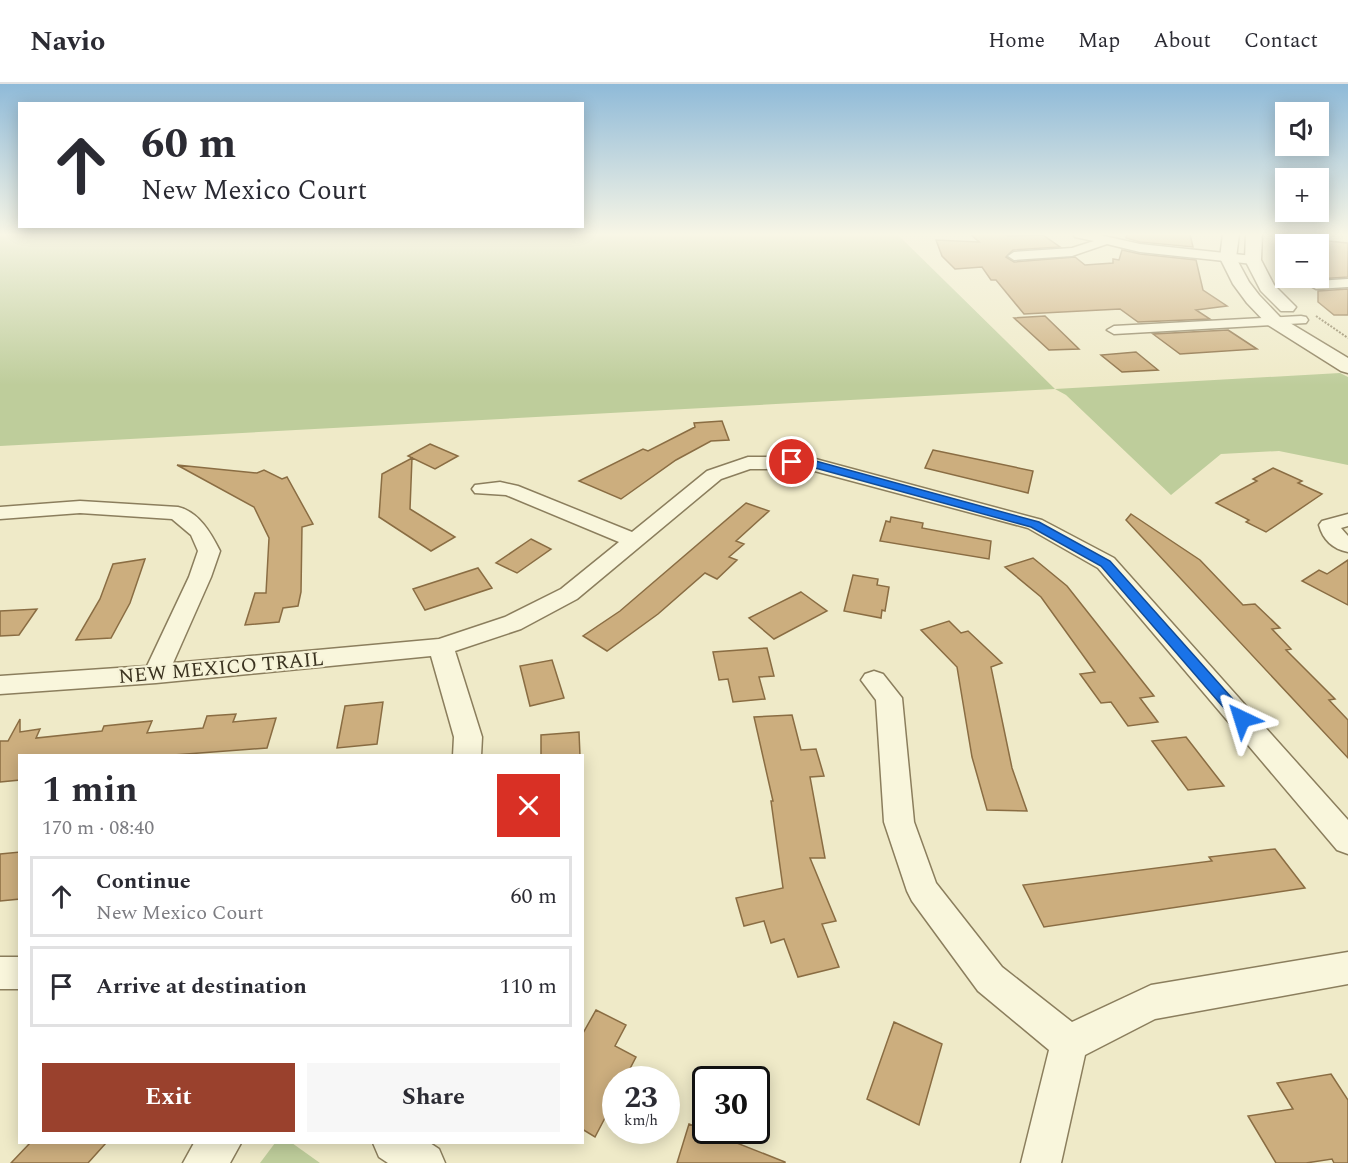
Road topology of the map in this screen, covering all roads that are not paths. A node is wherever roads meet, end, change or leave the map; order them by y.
1 (1240, 284) edge
2 (1266, 284) edge
3 (1301, 320) junction
4 (1274, 321) junction
5 (1114, 330) dead end
6 (1347, 362) edge
7 (482, 489) dead end
8 (0, 513) edge
9 (1348, 520) edge
10 (634, 540) junction
11 (1348, 546) edge
12 (441, 647) junction
13 (156, 674) junction
14 (874, 680) dead end
15 (0, 686) edge
16 (467, 754) edge
17 (1348, 841) edge
18 (1348, 968) edge
19 (0, 973) edge
20 (18, 973) edge
21 (1069, 1043) junction
22 (220, 1144) edge
23 (395, 1144) edge
24 (203, 1163) edge
25 (425, 1163) edge
26 (1041, 1163) edge

1 - 4 street
2 - 3 street
3 - 4 street
3 - 6 street
4 - 5 street
4 - 6 street
7 - 10 street
8 - 13 street
9 - 11 street
10 - 12 street, NEW MEXICO TRAIL
10 - 17 street, NEW MEXICO TRAIL
12 - 13 street, NEW MEXICO TRAIL
12 - 16 street
13 - 15 street, NEW MEXICO TRAIL
14 - 21 street
18 - 21 street
19 - 20 street
21 - 26 street
22 - 24 street
23 - 25 street

